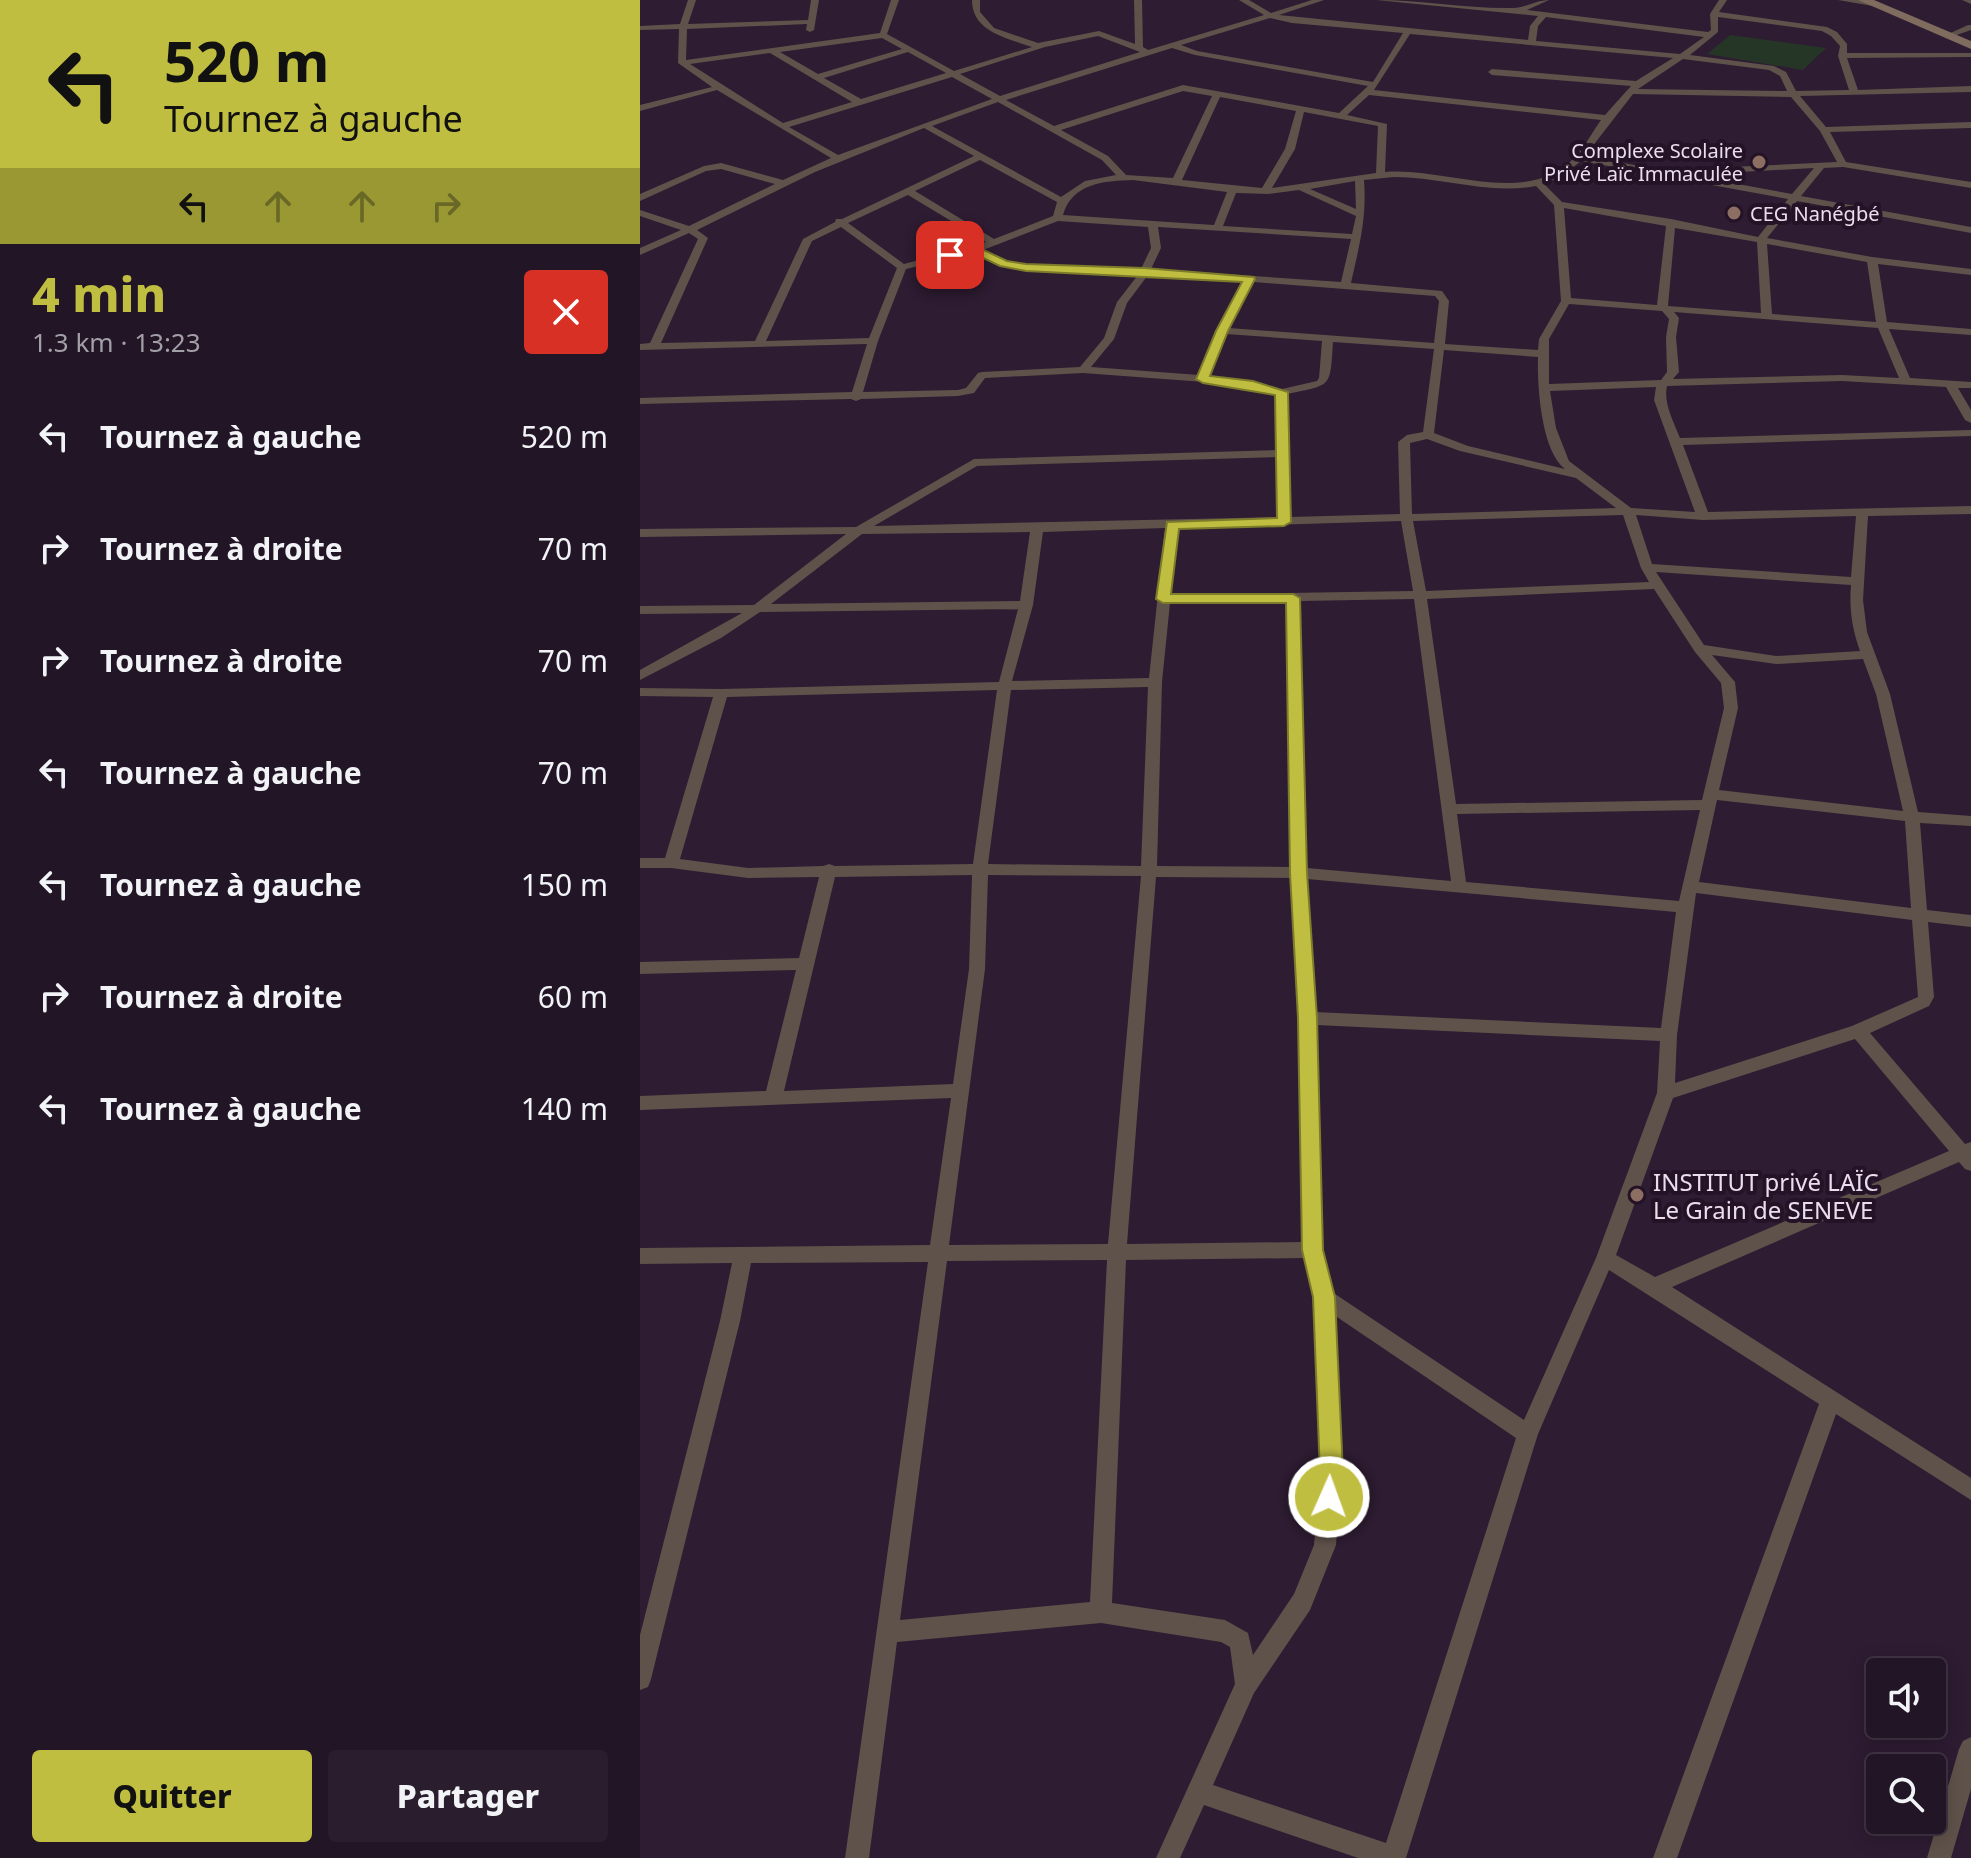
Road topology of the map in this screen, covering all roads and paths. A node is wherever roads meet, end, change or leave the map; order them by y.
1 (640, 0) edge
2 (664, 0) edge
3 (692, 0) edge
4 (815, 0) edge
5 (895, 0) edge
6 (976, 0) edge
7 (1138, 0) edge
8 (1243, 0) edge
9 (1320, 0) edge
10 (1380, 0) edge
11 (1429, 0) edge
12 (1545, 0) edge
13 (1723, 0) edge
14 (1842, 0) edge
15 (1868, 2) edge
16 (1415, 4) junction
17 (1518, 11) junction
18 (1714, 14) junction
19 (1543, 15) junction
20 (1271, 16) junction
21 (810, 22) junction
22 (683, 26) junction
23 (1971, 27) edge
24 (640, 28) edge
25 (1404, 31) junction
26 (883, 35) junction
27 (1710, 35) junction
28 (1948, 36) junction
29 (809, 44) junction
30 (1532, 44) junction
31 (1971, 45) edge
32 (1042, 46) junction
33 (1175, 46) junction
34 (1139, 48) junction
35 (909, 49) junction
36 (771, 50) junction
37 (1148, 54) junction
38 (1971, 55) edge
39 (1680, 56) junction
40 (1842, 56) junction
41 (682, 63) junction
42 (1492, 72) dead end
43 (954, 74) junction
44 (817, 77) junction
45 (717, 88) junction
46 (1372, 88) junction
47 (1635, 88) junction
48 (1958, 89) junction
49 (1971, 89) edge
50 (1854, 91) junction
51 (1217, 94) junction
52 (1793, 94) junction
53 (1000, 101) junction
54 (859, 102) junction
55 (1971, 102) edge
56 (640, 108) edge
57 (1301, 108) junction
58 (1342, 115) junction
59 (1608, 118) junction
60 (1971, 125) edge
61 (783, 126) junction
62 (926, 126) junction
63 (1054, 129) junction
64 (1824, 130) junction
65 (979, 157) junction
66 (1579, 158) junction
67 (838, 159) junction
68 (1843, 164) junction
69 (1821, 165) junction
70 (1971, 173) edge
71 (1668, 174) junction
72 (1380, 176) junction
73 (1124, 178) junction
74 (1274, 179) junction
75 (1360, 180) junction
76 (784, 183) junction
77 (1176, 183) junction
78 (1958, 183) junction
79 (1540, 185) junction
80 (1971, 185) edge
81 (1300, 187) junction
82 (1233, 189) junction
83 (908, 191) junction
84 (1265, 191) junction
85 (640, 198) edge
86 (1794, 198) junction
87 (1062, 201) junction
88 (1559, 204) junction
89 (640, 213) edge
90 (1361, 215) junction
91 (1057, 218) junction
92 (839, 221) junction
93 (1671, 222) junction
94 (1153, 225) junction
95 (1217, 229) junction
96 (691, 230) junction
97 (1971, 230) edge
98 (1358, 237) junction
99 (1762, 238) junction
100 (994, 243) junction
101 (975, 250) junction
102 (640, 252) edge
103 (1872, 260) junction
104 (902, 267) junction
105 (1144, 271) junction
106 (1971, 272) edge
107 (1250, 279) junction
108 (1345, 286) junction
109 (1566, 301) junction
110 (1662, 306) junction
111 (1767, 317) junction
112 (1882, 325) junction
113 (1222, 331) junction
114 (1971, 332) edge
115 (1328, 339) junction
116 (873, 341) junction
117 (759, 344) junction
118 (640, 347) edge
119 (654, 347) junction
120 (1439, 347) junction
121 (1543, 354) junction
122 (1083, 370) junction
123 (1203, 379) junction
124 (1906, 381) junction
125 (1664, 383) junction
126 (1950, 384) junction
127 (1971, 385) edge
128 (1544, 388) junction
129 (1282, 392) junction
130 (856, 398) junction
131 (640, 401) edge
132 (1971, 420) edge
133 (1971, 433) edge
134 (1428, 435) junction
135 (1675, 442) junction
136 (1280, 453) junction
137 (1580, 476) junction
138 (1971, 510) edge
139 (1628, 511) junction
140 (1862, 514) junction
141 (1703, 516) junction
142 (1406, 517) junction
143 (1284, 522) junction
144 (1172, 525) junction
145 (1037, 528) junction
146 (859, 530) junction
147 (640, 533) edge
148 (1647, 568) junction
149 (1856, 581) junction
150 (1659, 585) junction
151 (1420, 595) junction
152 (1293, 598) junction
153 (1163, 599) junction
154 (1026, 605) junction
155 (640, 610) edge
156 (754, 611) junction
157 (1700, 649) junction
158 (1868, 655) junction
159 (640, 676) edge
160 (1155, 682) junction
161 (1004, 687) junction
162 (640, 692) edge
163 (721, 693) junction
164 (1708, 799) junction
165 (1450, 809) junction
166 (1912, 817) junction
167 (1971, 821) edge
168 (640, 863) edge
169 (671, 863) junction
170 (829, 869) junction
171 (980, 869) junction
172 (1149, 871) junction
173 (1299, 873) junction
174 (1459, 885) junction
175 (1692, 887) junction
176 (1685, 907) junction
177 (1922, 916) junction
178 (1971, 921) edge
179 (804, 964) junction
180 (640, 968) edge
181 (1307, 1018) junction
182 (1858, 1031) junction
183 (1669, 1035) junction
184 (960, 1091) junction
185 (1666, 1093) junction
186 (773, 1098) junction
187 (640, 1103) edge
188 (1968, 1155) edge
189 (1117, 1250) junction
190 (1313, 1250) junction
191 (941, 1252) junction
192 (743, 1254) junction
193 (640, 1256) edge
194 (1605, 1258) junction
195 (1654, 1286) junction
196 (1324, 1297) junction
197 (1831, 1399) junction
198 (1528, 1434) junction
199 (1971, 1490) edge
200 (1101, 1612) junction
201 (888, 1632) junction
202 (641, 1666) edge
203 (1246, 1685) junction
204 (1971, 1749) edge
205 (1199, 1792) junction
206 (857, 1858) edge
207 (1168, 1858) edge
208 (1393, 1858) edge
209 (1665, 1858) edge
210 (1939, 1858) edge

1 - 2 street
3 - 22 street
4 - 21 street
5 - 26 street
6 - 32 street
7 - 34 street
8 - 20 street
9 - 20 street
10 - 16 street
11 - 16 street
12 - 17 street
13 - 18 street
14 - 15 street
15 - 28 street
16 - 17 street
16 - 25 street
17 - 19 street
18 - 27 street
18 - 40 street
19 - 27 street
19 - 30 street
20 - 25 street
20 - 33 street
21 - 22 street
21 - 29 street
22 - 24 street
22 - 41 street
23 - 28 street
25 - 30 street
25 - 46 street
26 - 29 street
26 - 35 street
27 - 39 street
28 - 31 street
29 - 36 street
30 - 39 street
32 - 34 street
32 - 43 street
33 - 37 street
33 - 46 street
34 - 37 street
35 - 43 street
35 - 44 street
36 - 41 street
36 - 44 street
37 - 53 street
38 - 40 street
39 - 47 street
39 - 52 street
40 - 50 street
41 - 45 street
42 - 47 street
43 - 53 street
43 - 54 street
44 - 54 street
45 - 56 street
45 - 61 street
46 - 58 street
46 - 59 street
47 - 52 street
47 - 59 street
48 - 49 street
48 - 50 street
48 - 55 street
50 - 52 street
51 - 57 street
51 - 63 street
51 - 77 street
52 - 64 street
53 - 62 street
53 - 63 street
54 - 61 street
57 - 58 street
57 - 74 street
58 - 72 street
59 - 66 street
60 - 64 street
61 - 67 street
62 - 65 street
62 - 67 street
63 - 73 street
64 - 68 street
65 - 83 street
65 - 87 street
66 - 71 street
66 - 79 street
67 - 76 street
68 - 69 street
68 - 78 street
69 - 71 street
69 - 86 street
70 - 78 street
71 - 86 street
72 - 75 street
72 - 79 street
73 - 77 street
73 - 87 street
74 - 81 street
74 - 84 street
75 - 81 street
75 - 90 street
76 - 85 street
76 - 96 street
77 - 82 street
78 - 80 street
79 - 88 street
81 - 84 street
81 - 90 street
82 - 84 street
82 - 95 street
83 - 92 street
83 - 100 street
86 - 97 street
86 - 99 street
87 - 91 street
88 - 93 street
88 - 109 street
89 - 96 street
90 - 98 street
91 - 94 street
91 - 100 street
92 - 104 street
92 - 117 street
93 - 99 street
93 - 110 street
94 - 95 street
94 - 105 street
95 - 98 street
96 - 102 street
96 - 119 street
98 - 108 street
99 - 103 street
99 - 111 street
100 - 101 street
101 - 104 street
101 - 105 street
103 - 106 street
103 - 112 street
104 - 116 street
105 - 107 street
105 - 122 street
107 - 108 street
107 - 113 street
108 - 120 street
109 - 110 street
109 - 121 street
110 - 111 street
110 - 125 street
111 - 112 street
112 - 114 street
112 - 124 street
113 - 115 street
113 - 123 street
115 - 120 street
115 - 129 street
116 - 117 street
116 - 130 street
117 - 119 street
118 - 119 street
120 - 121 street
120 - 134 street
121 - 128 street
122 - 123 street
122 - 130 street
123 - 129 street
124 - 125 street
124 - 126 street
125 - 128 street
125 - 135 street
126 - 127 street
126 - 132 street
128 - 137 street
129 - 136 street
130 - 131 street
133 - 135 street
134 - 137 street
134 - 142 street
135 - 141 street
136 - 143 street
136 - 146 street
137 - 139 street
138 - 140 street
139 - 141 street
139 - 142 street
139 - 148 street
140 - 141 street
140 - 149 street
142 - 143 street
142 - 151 street
143 - 144 street
144 - 145 street
144 - 153 street
145 - 146 street
145 - 154 street
146 - 147 street
146 - 156 street
148 - 149 street
148 - 150 street
149 - 158 street
150 - 151 street
150 - 157 street
151 - 152 street
151 - 165 street
152 - 153 street
152 - 173 street
153 - 160 street
154 - 156 street
154 - 161 street
155 - 156 street
156 - 159 street
157 - 158 street
157 - 164 street
158 - 166 street
160 - 161 street
160 - 172 street
161 - 163 street
161 - 171 street
162 - 163 street
163 - 169 street
164 - 165 street
164 - 166 street
164 - 175 street
165 - 174 street
166 - 167 street
166 - 177 street
168 - 169 street
169 - 170 street
170 - 171 street
170 - 179 street
171 - 172 street
171 - 184 street
172 - 173 street
172 - 189 street
173 - 174 street
173 - 181 street
174 - 176 street
175 - 176 street
175 - 177 street
176 - 183 street
177 - 178 street
177 - 182 street
179 - 180 street
179 - 186 street
181 - 183 street
181 - 190 street
182 - 185 street
182 - 188 street
183 - 185 street
184 - 186 street
184 - 191 street
185 - 194 street
186 - 187 street
188 - 195 street
189 - 190 street
189 - 191 street
189 - 200 street
190 - 196 street
191 - 192 street
191 - 201 street
192 - 193 street
192 - 202 street
194 - 195 street
194 - 198 street
195 - 197 street
196 - 198 street
196 - 203 street
197 - 199 street
197 - 209 street
198 - 208 street
200 - 201 street
200 - 203 street
201 - 206 street
203 - 205 street
204 - 210 street
205 - 207 street
205 - 208 street

